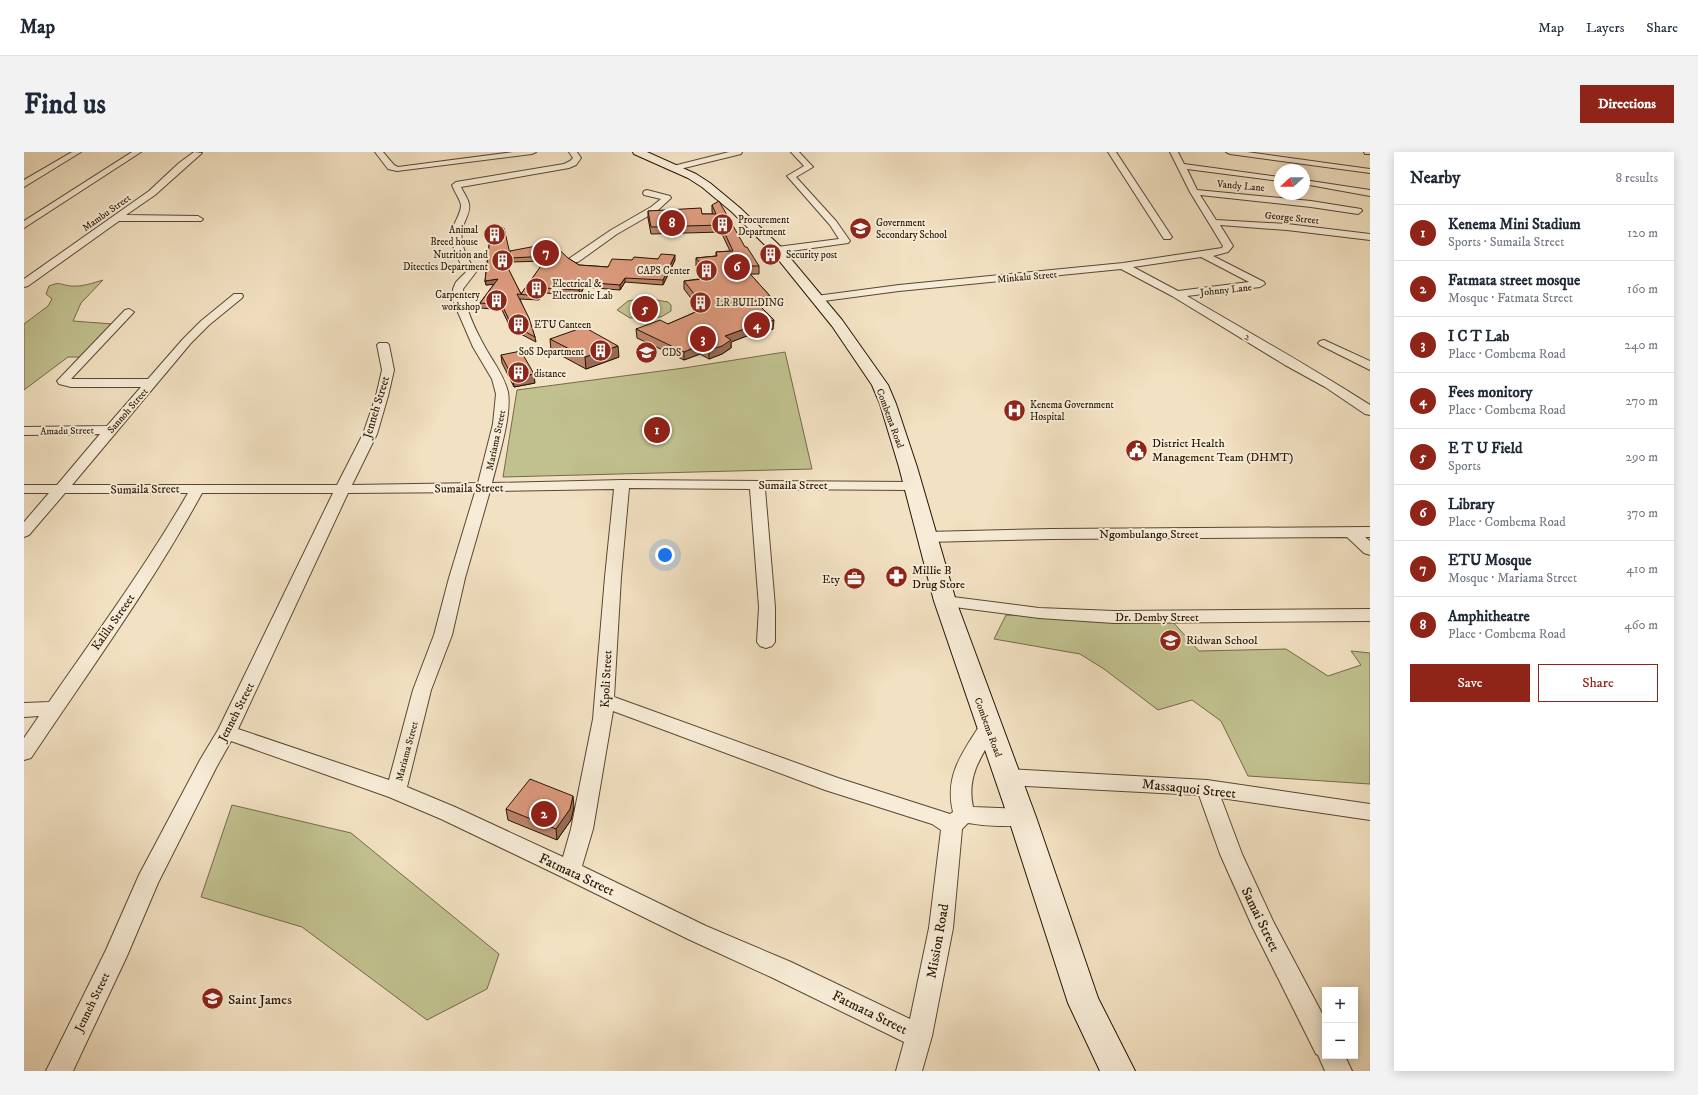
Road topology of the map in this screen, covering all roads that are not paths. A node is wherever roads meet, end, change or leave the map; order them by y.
1 (77, 152) edge
2 (137, 152) edge
3 (379, 152) edge
4 (532, 152) edge
5 (573, 152) edge
6 (638, 152) edge
7 (738, 152) edge
8 (795, 152) edge
9 (1112, 152) edge
10 (1174, 152) edge
11 (1230, 152) edge
12 (198, 153) dead end
13 (1280, 164) edge
14 (1181, 166) junction
15 (676, 168) junction
16 (1310, 171) edge
17 (1370, 171) edge
18 (1310, 172) edge
19 (24, 175) edge
20 (37, 176) junction
21 (24, 184) edge
22 (1274, 189) edge
23 (1274, 191) edge
24 (1194, 192) junction
25 (647, 193) dead end
26 (1370, 193) edge
27 (1310, 195) edge
28 (1355, 201) junction
29 (117, 218) junction
30 (198, 219) dead end
31 (1212, 222) junction
32 (24, 225) edge
33 (1370, 237) edge
34 (1167, 238) dead end
35 (777, 250) junction
36 (1202, 254) junction
37 (574, 260) edge
38 (1124, 266) junction
39 (24, 284) edge
40 (1176, 294) junction
41 (238, 296) dead end
42 (816, 298) junction
43 (129, 312) dead end
44 (1324, 343) dead end
45 (383, 345) dead end
46 (1370, 352) edge
47 (1351, 357) junction
48 (1370, 366) edge
49 (150, 383) junction
50 (1370, 411) edge
51 (110, 430) junction
52 (24, 431) edge
53 (622, 484) junction
54 (757, 485) junction
55 (913, 486) junction
56 (484, 487) junction
57 (198, 488) junction
58 (24, 489) edge
59 (62, 489) junction
60 (343, 489) junction
61 (24, 532) edge
62 (1352, 532) junction
63 (1370, 532) edge
64 (927, 537) junction
65 (1370, 550) edge
66 (945, 601) junction
67 (1370, 614) edge
68 (766, 642) dead end
69 (605, 701) junction
70 (24, 710) edge
71 (53, 710) junction
72 (989, 727) junction
73 (228, 732) junction
74 (24, 753) edge
75 (1007, 777) junction
76 (1207, 788) junction
77 (396, 791) junction
78 (1370, 812) edge
79 (1022, 817) junction
80 (958, 820) junction
81 (570, 870) junction
82 (919, 1036) junction
83 (1322, 1039) edge
84 (1333, 1059) edge
85 (59, 1071) edge
86 (909, 1071) edge
87 (1118, 1071) edge
88 (1339, 1071) edge

1 - 20 street
2 - 32 street
3 - 4 street
5 - 56 street, Mariama Street
6 - 15 street, Combema Road
7 - 15 street
8 - 35 street
9 - 34 street
10 - 14 street
11 - 13 street
12 - 29 street, Mambu Street
14 - 22 street
14 - 24 street
15 - 35 street, Combema Road
16 - 17 street
18 - 28 street
19 - 20 street
20 - 21 street
23 - 24 street, Vandy Lane
24 - 31 street
25 - 37 street
26 - 28 street
27 - 28 street, Vandy Lane
29 - 30 street
29 - 39 street, Mambu Street
31 - 33 street, George Street
31 - 36 street, Minkalu Street
35 - 42 street, Combema Road
36 - 38 street, Minkalu Street
36 - 40 street, Johnny Lane
38 - 40 street, 2
38 - 42 street, Minkalu Street
40 - 50 street, 2
41 - 49 street, Sannoh Street
42 - 55 street, Combema Road
43 - 49 street
44 - 47 street
45 - 60 street, Jenneh Street
46 - 47 street
47 - 48 street
49 - 51 street, Sannoh Street
51 - 52 street, Amadu Street
51 - 59 street, Sannoh Street
53 - 54 street, Sumaila Street
53 - 56 street, Sumaila Street
53 - 69 street, Kpoli Street
54 - 55 street, Sumaila Street
54 - 68 street
55 - 64 street, Combema Road
56 - 60 street, Sumaila Street
56 - 77 street, Mariama Street
57 - 59 street, Sumaila Street
57 - 60 street, Sumaila Street
57 - 71 street, Kalilu Streeet
58 - 59 street, Sumaila Street
59 - 61 street, Sannoh Street
60 - 73 street, Jenneh Street
62 - 63 street, Ngombulango Street
62 - 64 street, Ngombulango Street
62 - 65 street
64 - 66 street, Combema Road
66 - 67 street, Dr. Demby Street
66 - 72 street, Combema Road
69 - 80 street
69 - 81 street, Kpoli Street
70 - 71 street
71 - 74 street, Kalilu Streeet
72 - 75 street, Combema Road
72 - 80 street, Mission Road
73 - 77 street, Fatmata Street
73 - 85 street, Jenneh Street
75 - 76 street, Massaquoi Street
75 - 79 street, Combema Road
76 - 78 street, Massaquoi Street
76 - 83 street, Samai Street
77 - 81 street, Fatmata Street
79 - 80 street
79 - 87 street
80 - 82 street, Mission Road
81 - 82 street, Fatmata Street
82 - 86 street, Mission Road
84 - 88 street

